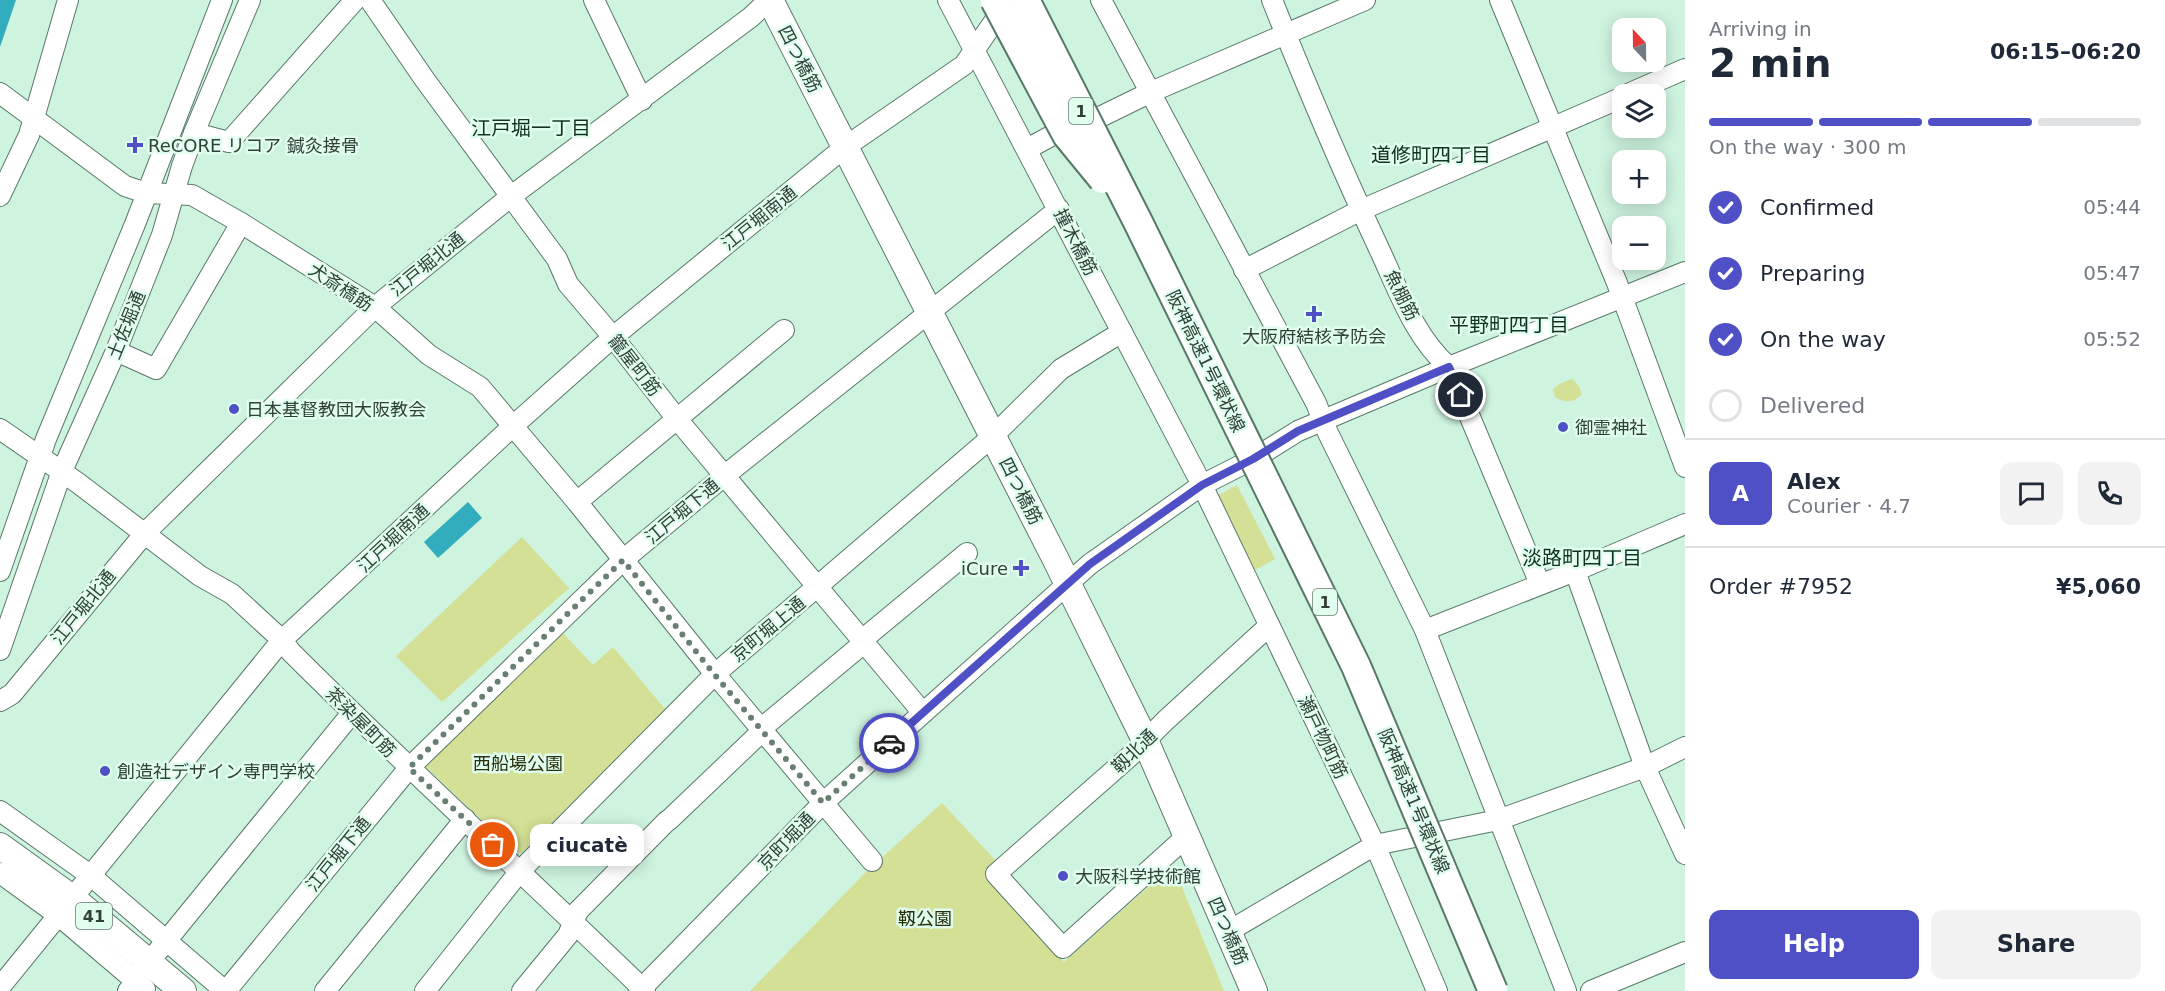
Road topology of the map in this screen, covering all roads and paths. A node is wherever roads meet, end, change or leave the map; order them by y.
1 (68, 0) edge
2 (222, 0) edge
3 (250, 0) edge
4 (356, 0) edge
5 (370, 0) edge
6 (594, 0) edge
7 (769, 0) edge
8 (948, 0) edge
9 (995, 0) edge
10 (1009, 0) edge
11 (1025, 0) edge
12 (1101, 0) edge
13 (1272, 0) edge
14 (1365, 0) edge
15 (1500, 0) edge
16 (1285, 33) junction
17 (970, 58) junction
18 (1685, 69) edge
19 (1651, 84) edge
20 (1151, 92) junction
21 (1, 93) edge
22 (642, 100) junction
23 (1612, 102) edge
24 (34, 116) junction
25 (1552, 128) junction
26 (194, 133) junction
27 (845, 147) junction
28 (1027, 149) junction
29 (146, 193) junction
30 (174, 194) junction
31 (0, 196) edge
32 (510, 197) junction
33 (1059, 209) junction
34 (1361, 210) junction
35 (1138, 222) junction
36 (241, 223) junction
37 (1244, 270) junction
38 (1685, 273) edge
39 (118, 292) dead end
40 (1622, 297) junction
41 (375, 307) junction
42 (929, 313) junction
43 (784, 330) dead end
44 (1122, 332) junction
45 (614, 337) junction
46 (118, 344) junction
47 (1449, 367) junction
48 (677, 419) junction
49 (1323, 421) junction
50 (513, 426) junction
51 (0, 429) edge
52 (993, 436) junction
53 (39, 457) junction
54 (1685, 467) edge
55 (62, 471) junction
56 (724, 476) junction
57 (1202, 485) junction
58 (577, 502) junction
59 (1685, 524) edge
60 (145, 532) junction
61 (967, 553) dead end
62 (623, 560) junction
63 (0, 571) edge
64 (1575, 571) junction
65 (1067, 583) junction
66 (1540, 584) junction
67 (817, 587) junction
68 (1269, 626) junction
69 (1425, 630) junction
70 (282, 640) junction
71 (864, 642) junction
72 (0, 650) edge
73 (714, 674) junction
74 (0, 701) edge
75 (352, 713) junction
76 (923, 713) junction
77 (762, 730) junction
78 (1145, 740) junction
79 (1685, 747) edge
80 (1645, 767) junction
81 (409, 768) junction
82 (823, 803) junction
83 (0, 811) edge
84 (465, 819) junction
85 (1498, 820) junction
86 (1187, 836) junction
87 (1375, 845) junction
88 (0, 846) edge
89 (1685, 854) edge
90 (873, 861) dead end
91 (520, 871) junction
92 (0, 873) edge
93 (90, 876) junction
94 (65, 907) junction
95 (573, 922) junction
96 (1229, 932) junction
97 (166, 942) junction
98 (1685, 952) edge
99 (140, 981) edge
100 (0, 987) edge
101 (642, 990) edge
102 (183, 991) edge
103 (226, 991) edge
104 (325, 991) edge
105 (425, 991) edge
106 (522, 991) edge
107 (1254, 991) edge
108 (1437, 991) edge
109 (1493, 991) edge
110 (1566, 991) edge
111 (1591, 991) edge

1 - 24 street
2 - 29 street, 土佐堀通
3 - 26 street, 土佐堀通
4 - 26 street
5 - 32 street, 籠屋町筋
6 - 22 street
7 - 22 street, 江戸堀北通
7 - 27 main road, 四つ橋筋
8 - 17 street, 撞木橋筋
9 - 35 highway, bridge
10 - 17 street
11 - 35 highway, 阪神高速1号環状線 / 1, bridge
12 - 20 street
13 - 16 street, 魚棚筋
14 - 16 street
15 - 25 street
16 - 20 street
16 - 34 street, 魚棚筋
17 - 27 street, 江戸堀南通
17 - 28 street, 撞木橋筋
18 - 19 street
20 - 28 street
20 - 37 street
21 - 24 street, 犬斎橋筋
22 - 32 street, 江戸堀北通
23 - 25 street
24 - 29 street, 犬斎橋筋
24 - 31 street
25 - 34 street
25 - 40 street
26 - 30 street, 土佐堀通
27 - 42 main road, 四つ橋筋
27 - 45 street, 江戸堀南通
28 - 33 street, 撞木橋筋
29 - 30 street, 犬斎橋筋
29 - 53 street, 土佐堀通
30 - 36 street, 犬斎橋筋
30 - 46 street, 土佐堀通
32 - 41 street, 江戸堀北通
32 - 45 street, 籠屋町筋
33 - 42 street, 江戸堀下通
33 - 44 street, 撞木橋筋
34 - 37 street
34 - 47 street, 魚棚筋
35 - 109 highway, 阪神高速1号環状線 / 1, bridge
36 - 41 street, 犬斎橋筋
36 - 46 street
37 - 49 street
38 - 40 street, 京町堀通
39 - 46 street
40 - 47 street, 京町堀通
40 - 54 street
41 - 50 street, 犬斎橋筋
41 - 60 street, 江戸堀北通
42 - 52 main road, 四つ橋筋
42 - 56 street, 江戸堀下通
43 - 48 street
44 - 52 street, 京町堀上通
44 - 57 street, 撞木橋筋
45 - 48 street, 籠屋町筋
45 - 50 street, 江戸堀南通
46 - 55 street, 土佐堀通
47 - 49 street, 京町堀通
47 - 66 street, 魚棚筋
48 - 56 street, 籠屋町筋
48 - 58 street
49 - 57 street, 京町堀通
49 - 69 street
50 - 58 street, 犬斎橋筋
50 - 70 street, 江戸堀南通
51 - 53 street
52 - 65 main road, 四つ橋筋
52 - 67 street, 京町堀上通
53 - 55 street, 茶染屋町筋
53 - 63 street, 土佐堀通
55 - 60 street, 茶染屋町筋
55 - 72 street, 土佐堀通
56 - 62 street, 江戸堀下通
56 - 67 street, 籠屋町筋
57 - 65 street, 京町堀通
57 - 68 street, 瀬戸物町筋
58 - 62 street, 犬斎橋筋
59 - 64 street
60 - 70 street, 茶染屋町筋
60 - 74 street, 江戸堀北通
61 - 71 street
62 - 73 street, 犬斎橋筋
62 - 81 street, 江戸堀下通
64 - 66 street
64 - 80 street
65 - 76 street, 京町堀通
65 - 78 main road, 四つ橋筋
66 - 69 street
67 - 71 street, 籠屋町筋
67 - 73 street, 京町堀上通
68 - 78 street, 靱北通
68 - 87 street, 瀬戸物町筋
69 - 85 street
70 - 75 street, 茶染屋町筋
70 - 93 street, 江戸堀南通
71 - 76 street, 籠屋町筋
71 - 77 street
73 - 77 street, 犬斎橋筋
73 - 91 street, 京町堀上通
75 - 81 street, 茶染屋町筋
75 - 97 street
76 - 82 street, 京町堀通
77 - 82 street, 犬斎橋筋
77 - 95 street
78 - 86 main road, 四つ橋筋
78 - 86 street, 靱北通
79 - 80 street
80 - 85 street
80 - 89 street
81 - 84 street, 茶染屋町筋
81 - 103 street, 江戸堀下通
82 - 90 street, 犬斎橋筋
82 - 101 street, 京町堀通
83 - 93 street
84 - 91 street, 茶染屋町筋
84 - 104 street
85 - 87 street
85 - 110 street
86 - 96 main road, 四つ橋筋
87 - 96 street
87 - 108 street, 瀬戸物町筋
88 - 94 main road, 41
91 - 95 street, 茶染屋町筋
91 - 105 street, 京町堀上通
92 - 94 street
93 - 94 street, 江戸堀南通
93 - 97 street
94 - 99 main road, 41
94 - 100 street, 江戸堀南通
95 - 101 street, 茶染屋町筋
95 - 106 street
96 - 107 main road, 四つ橋筋
97 - 99 street
97 - 103 street
98 - 111 street
99 - 102 main road, 41

